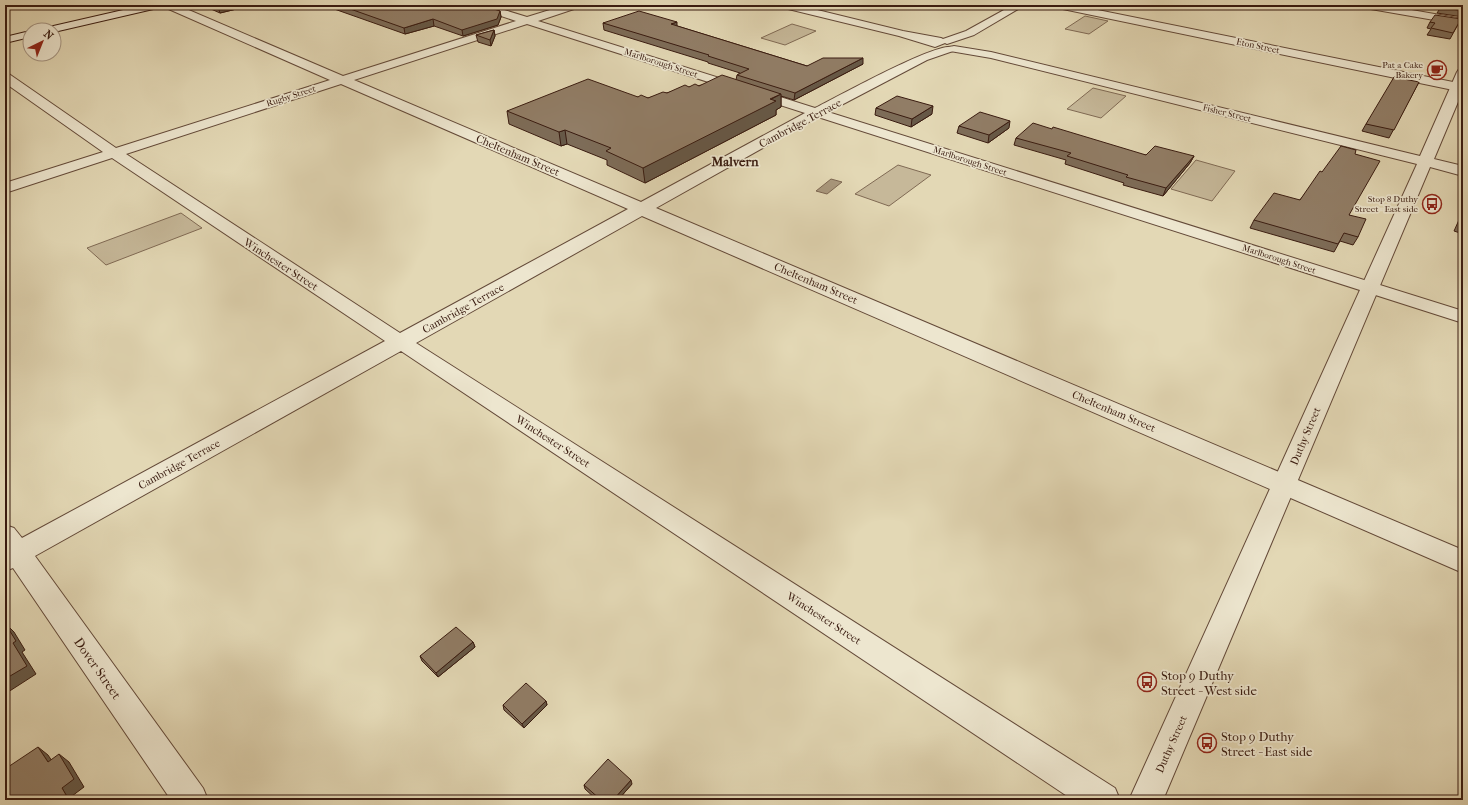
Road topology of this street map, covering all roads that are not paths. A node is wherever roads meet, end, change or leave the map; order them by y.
1 (158, 5) edge
2 (168, 5) edge
3 (478, 5) edge
4 (576, 5) edge
5 (784, 5) edge
6 (1020, 5) edge
7 (1058, 5) edge
8 (1365, 5) edge
9 (91, 8) dead end
10 (108, 16) junction
11 (527, 21) junction
12 (1463, 22) edge
13 (62, 27) edge
14 (22, 36) edge
15 (5, 40) edge
16 (945, 46) junction
17 (5, 77) edge
18 (342, 80) junction
19 (1460, 80) edge
20 (817, 112) junction
21 (114, 153) junction
22 (1425, 162) junction
23 (1463, 171) edge
24 (5, 188) edge
25 (643, 209) junction
26 (1370, 287) junction
27 (1463, 317) edge
28 (400, 342) junction
29 (1284, 484) junction
30 (9, 549) edge
31 (1463, 562) edge
32 (191, 800) edge
33 (1103, 800) edge
34 (1146, 800) edge

1 - 10 street
2 - 18 street, Cheltenham Street
3 - 11 street, Marlborough Street
4 - 11 street, Rugby Street
5 - 16 street, Fisher Street
6 - 16 street, Cambridge Terrace
7 - 19 street, Eton Street
8 - 12 street
9 - 10 street
10 - 13 street
11 - 18 street, Rugby Street
11 - 20 street, Marlborough Street
14 - 15 street
16 - 20 street, Cambridge Terrace
16 - 22 street, Fisher Street
17 - 21 street, Winchester Street
18 - 21 street, Rugby Street
18 - 25 street, Cheltenham Street
19 - 22 street, Duthy Street
20 - 25 street, Cambridge Terrace
20 - 26 street, Marlborough Street
21 - 24 street, Rugby Street
21 - 28 street, Winchester Street
22 - 23 street, Fisher Street
22 - 26 street, Duthy Street
25 - 28 street, Cambridge Terrace
25 - 29 street, Cheltenham Street
26 - 27 street, Marlborough Street
26 - 29 street, Duthy Street
28 - 30 street, Cambridge Terrace
28 - 33 street, Winchester Street
29 - 31 street, Cheltenham Street
29 - 34 street, Duthy Street
30 - 32 street, Dover Street

